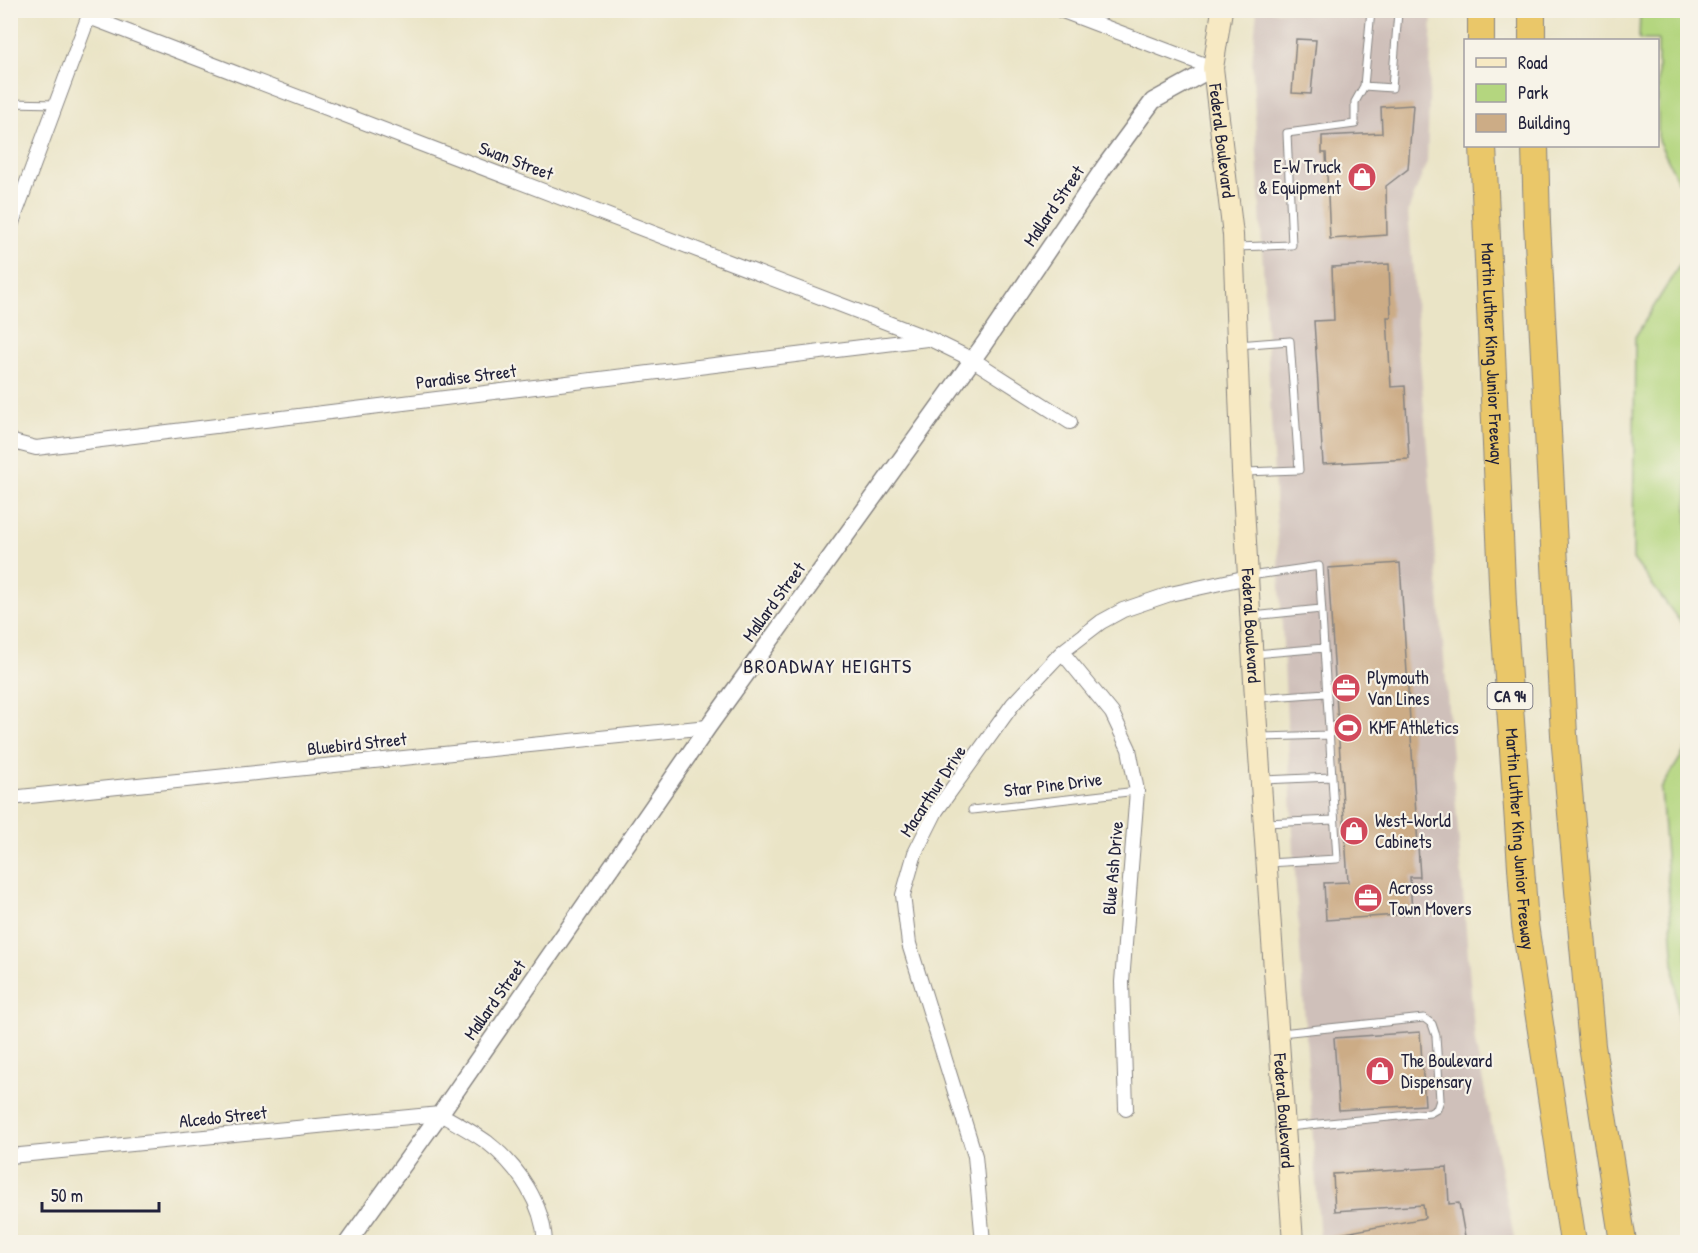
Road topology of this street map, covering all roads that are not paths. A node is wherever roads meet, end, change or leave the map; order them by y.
1 (1060, 10) edge
2 (1222, 10) edge
3 (1371, 10) edge
4 (1378, 10) edge
5 (1481, 10) edge
6 (1532, 10) edge
7 (90, 14) edge
8 (1481, 39) edge
9 (1532, 39) edge
10 (1213, 68) junction
11 (1364, 86) junction
12 (10, 103) edge
13 (57, 104) junction
14 (1484, 147) edge
15 (1535, 147) edge
16 (10, 228) edge
17 (1234, 247) junction
18 (930, 339) junction
19 (1238, 345) junction
20 (973, 360) junction
21 (1070, 422) dead end
22 (10, 438) edge
23 (1242, 472) junction
24 (1248, 577) junction
25 (1321, 609) junction
26 (1251, 616) junction
27 (1324, 648) junction
28 (1062, 652) junction
29 (1253, 654) junction
30 (1326, 693) junction
31 (1255, 698) junction
32 (708, 727) junction
33 (1329, 735) junction
34 (1258, 737) junction
35 (1332, 777) junction
36 (1261, 780) junction
37 (1137, 790) junction
38 (10, 798) edge
39 (972, 810) dead end
40 (1334, 820) junction
41 (1264, 823) junction
42 (1268, 863) junction
43 (1278, 1033) junction
44 (1126, 1109) dead end
45 (440, 1114) junction
46 (1285, 1128) junction
47 (10, 1156) edge
48 (348, 1242) edge
49 (545, 1242) edge
50 (983, 1242) edge
51 (1293, 1242) edge
52 (1573, 1242) edge
53 (1623, 1242) edge

1 - 10 street
2 - 10 main road, Federal Boulevard
3 - 11 lane
4 - 11 lane
5 - 8 highway
6 - 9 highway
7 - 13 street
7 - 18 street, Swan Street
10 - 17 main road, Federal Boulevard
10 - 20 street, Mallard Street
11 - 17 lane
12 - 13 lane
13 - 16 street
14 - 52 highway, Martin Luther King Junior Freeway / CA 94
15 - 53 highway
17 - 19 main road, Federal Boulevard
18 - 20 street, Swan Street
18 - 22 street, Paradise Street
19 - 23 main road, Federal Boulevard
19 - 23 lane
20 - 21 street, Swan Street
20 - 32 street, Mallard Street
23 - 24 main road, Federal Boulevard
24 - 25 lane
24 - 26 main road, Federal Boulevard
24 - 28 street, Macarthur Drive
25 - 26 lane
25 - 27 lane
26 - 29 main road, Federal Boulevard
27 - 29 lane
27 - 30 lane
28 - 37 street, Blue Ash Drive
28 - 50 street, Macarthur Drive
29 - 31 main road, Federal Boulevard
30 - 31 lane
30 - 33 lane
31 - 34 main road, Federal Boulevard
32 - 38 street, Bluebird Street
32 - 45 street, Mallard Street
33 - 34 lane
33 - 35 lane
34 - 36 main road, Federal Boulevard
35 - 36 lane
35 - 40 lane
36 - 41 main road, Federal Boulevard
37 - 39 lane, Star Pine Drive
37 - 44 street, Blue Ash Drive
40 - 41 lane
40 - 42 lane
41 - 42 main road, Federal Boulevard
42 - 43 main road, Federal Boulevard
43 - 46 main road, Federal Boulevard
43 - 46 lane
45 - 47 street, Alcedo Street
45 - 48 street, Mallard Street
45 - 49 street
46 - 51 main road, Federal Boulevard

